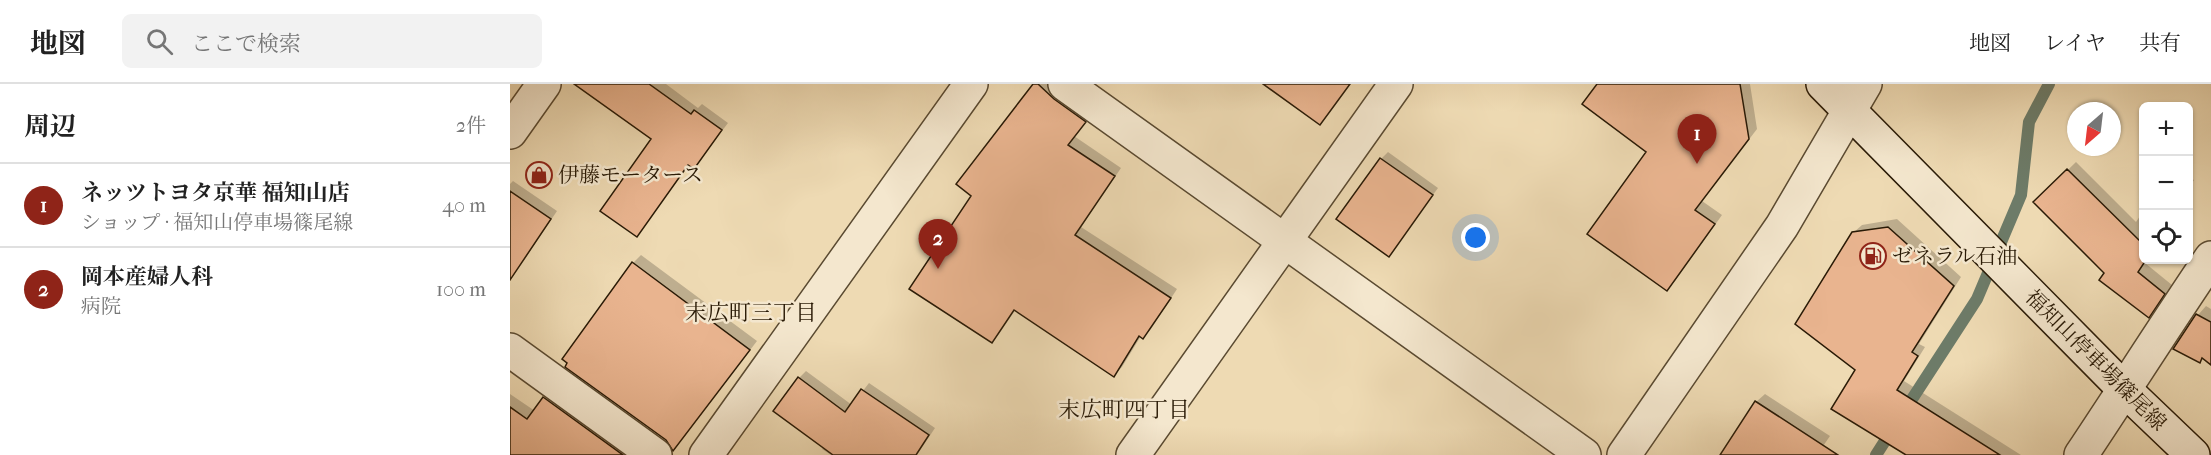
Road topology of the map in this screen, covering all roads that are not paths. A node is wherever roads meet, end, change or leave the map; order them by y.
1 (544, 84) edge
2 (971, 84) edge
3 (1065, 84) edge
4 (1396, 84) edge
5 (1823, 84) edge
6 (1857, 98) edge
7 (510, 132) edge
8 (1285, 240) junction
9 (2211, 258) edge
10 (510, 350) edge
11 (2125, 390) junction
12 (655, 455) edge
13 (706, 455) edge
14 (1133, 455) edge
15 (1584, 455) edge
16 (1624, 455) edge
17 (2081, 455) edge
18 (2193, 455) edge

1 - 7 street
2 - 13 street
3 - 8 street
4 - 8 street
5 - 6 street, 福知山停車場篠尾線
6 - 11 street, 福知山停車場篠尾線
6 - 16 street
8 - 14 street
8 - 15 street
9 - 11 street
10 - 12 street
11 - 17 street
11 - 18 street, 福知山停車場篠尾線

